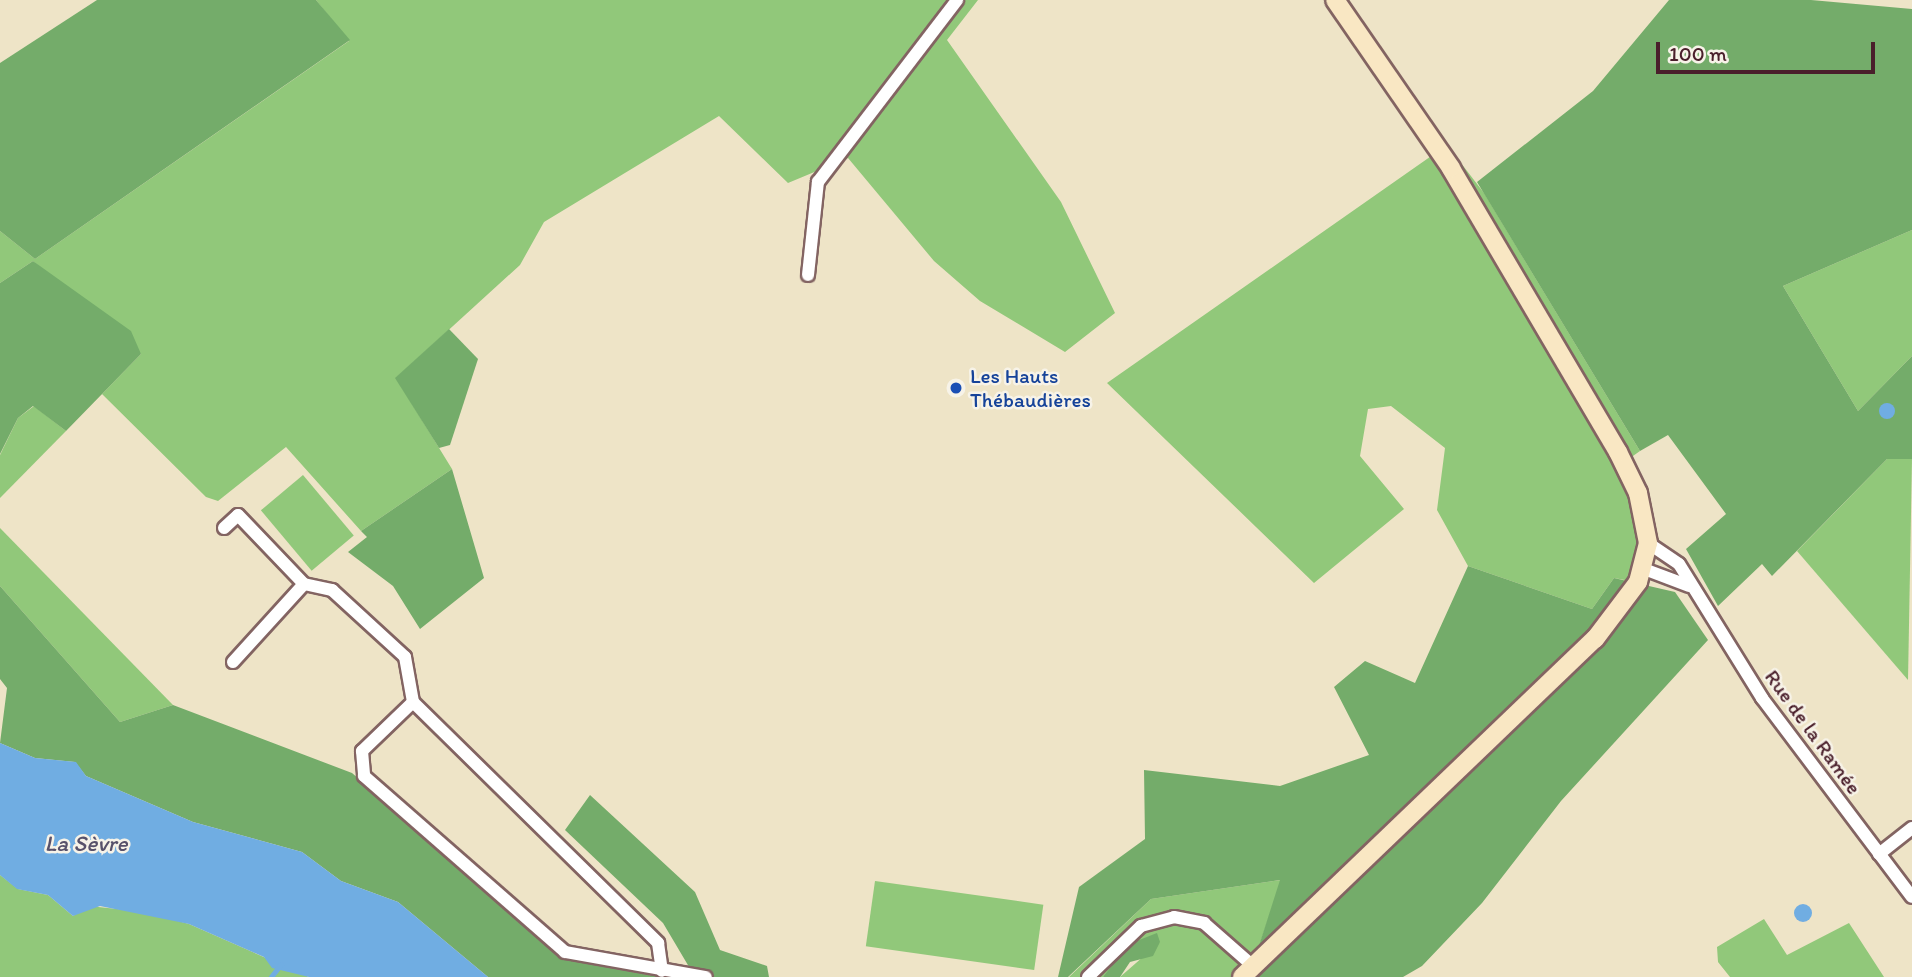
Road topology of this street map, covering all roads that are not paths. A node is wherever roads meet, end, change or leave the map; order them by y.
1 (957, 0) edge
2 (1335, 0) edge
3 (808, 275) dead end
4 (224, 528) dead end
5 (1648, 543) junction
6 (1644, 569) junction
7 (304, 584) junction
8 (1689, 586) junction
9 (233, 662) dead end
10 (413, 702) junction
11 (1912, 828) edge
12 (1879, 854) junction
13 (1912, 897) edge
14 (662, 971) junction
15 (1247, 971) edge
16 (706, 977) edge
17 (1088, 977) edge

1 - 3 street
2 - 5 main road
4 - 7 street
5 - 6 main road
5 - 8 street, Rue de la Ramée
6 - 8 street
6 - 15 main road
7 - 9 street
7 - 10 street
8 - 12 street, Rue de la Ramée
10 - 14 street
10 - 14 street
11 - 12 street
12 - 13 street, Rue de la Ramée
14 - 16 street
15 - 17 street

